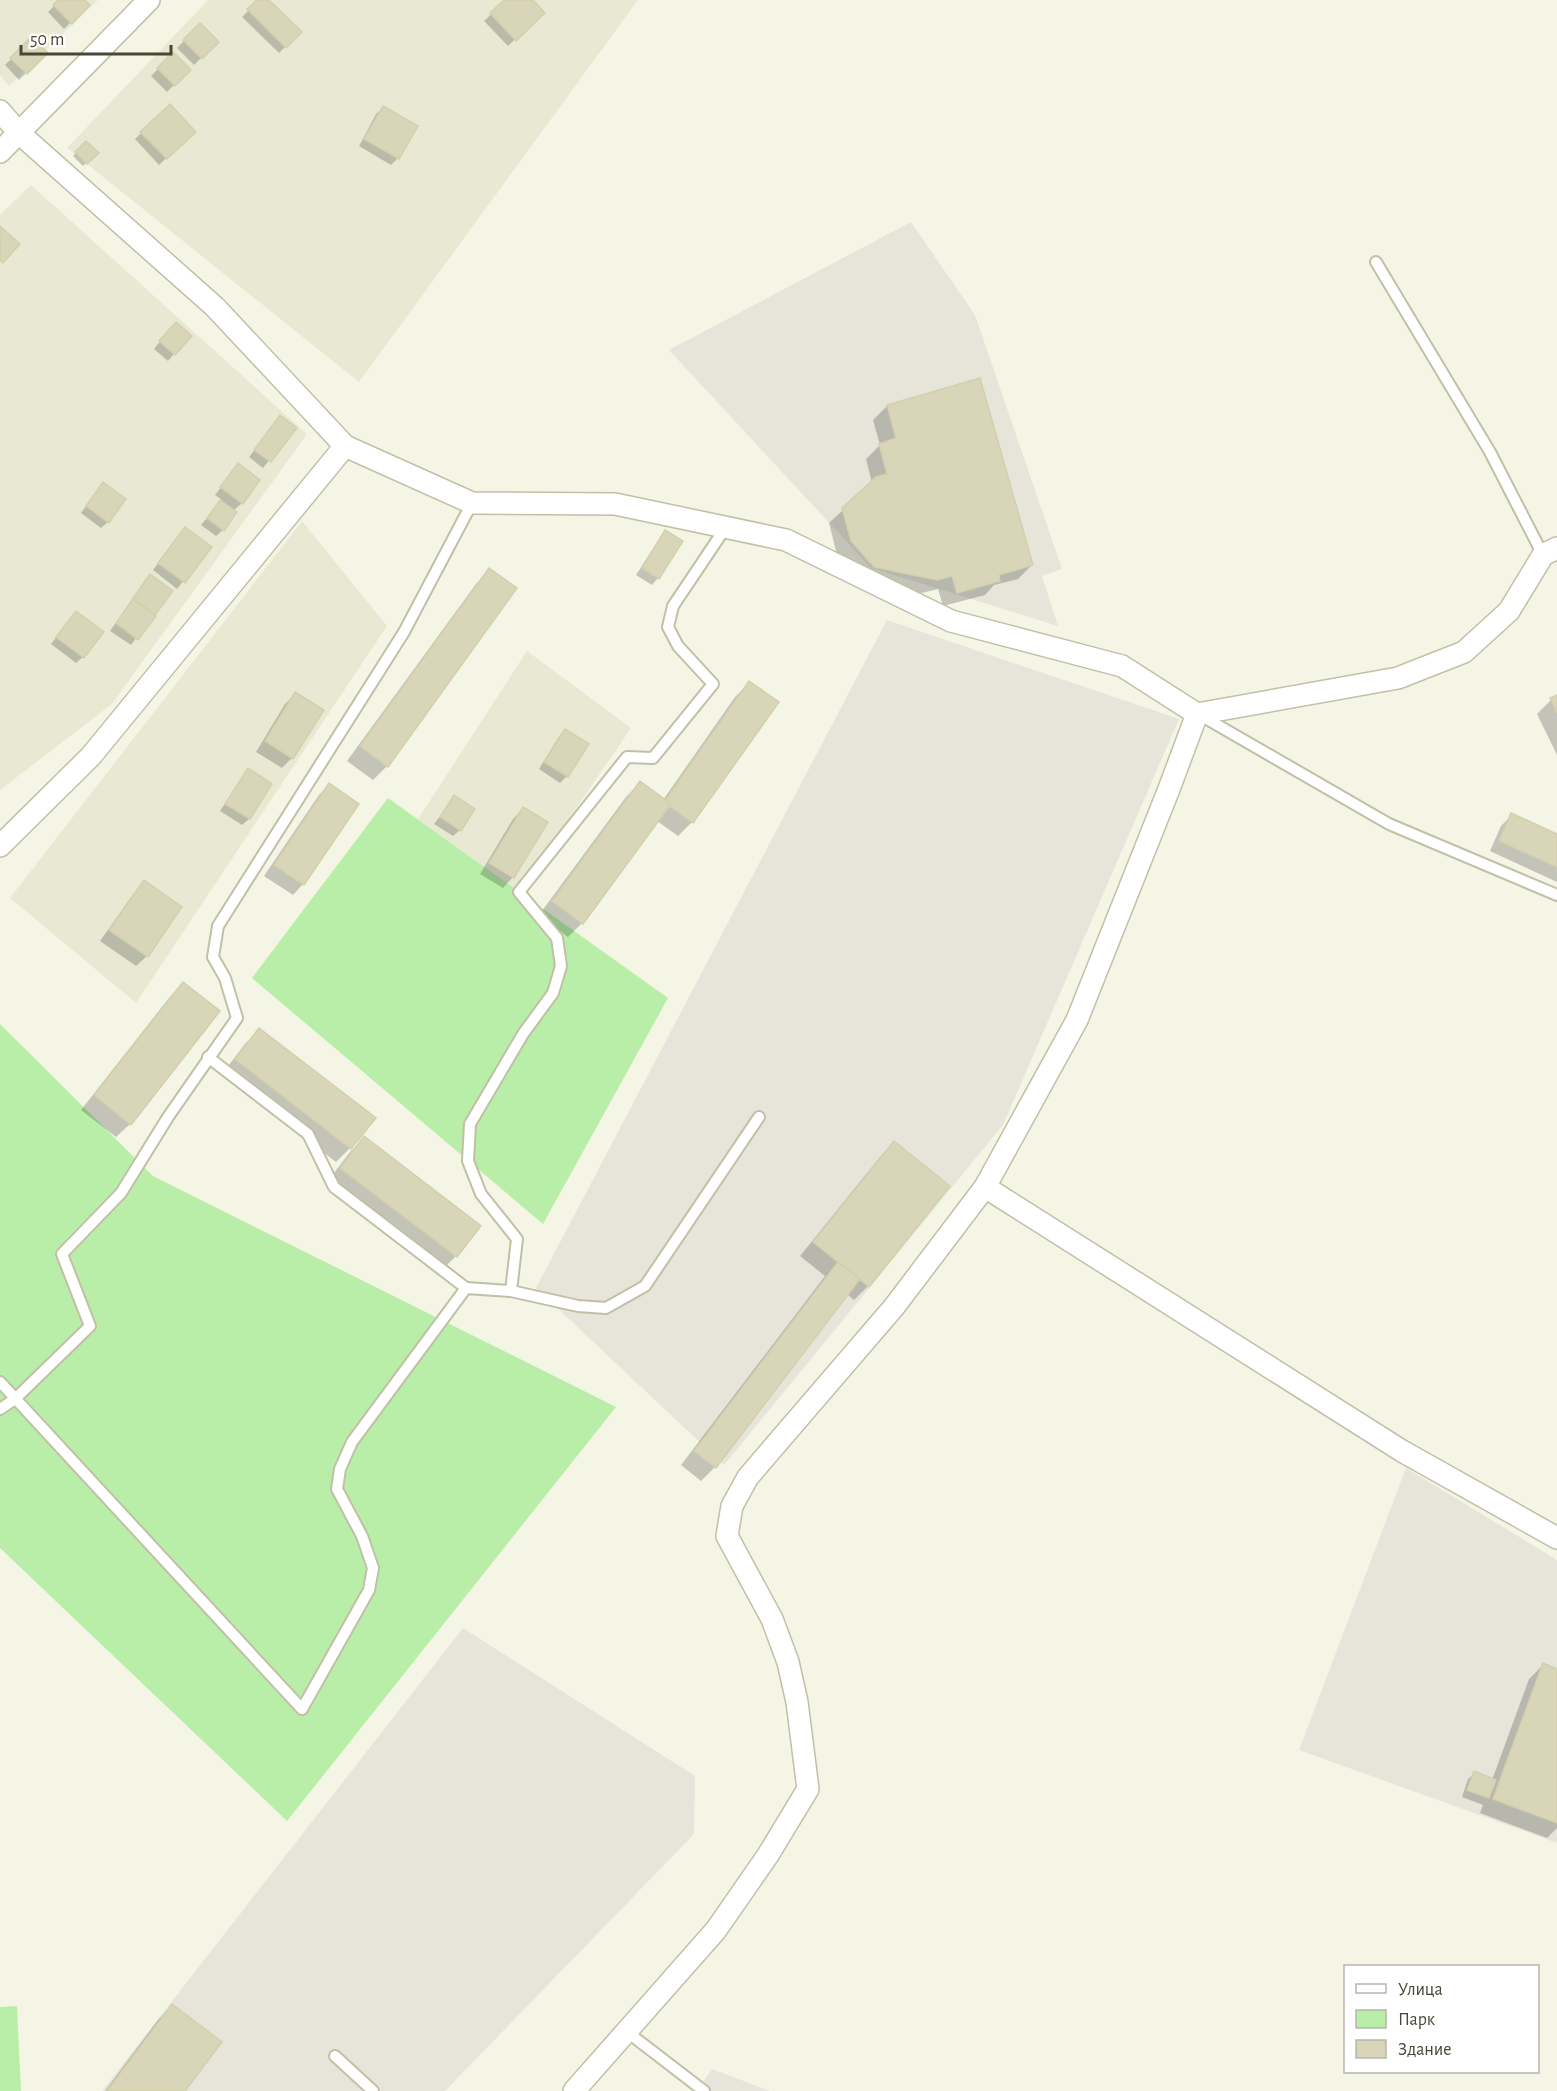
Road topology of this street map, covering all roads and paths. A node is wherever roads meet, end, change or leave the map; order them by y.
1 (149, 0) edge
2 (0, 111) edge
3 (19, 133) junction
4 (0, 152) edge
5 (1376, 262) dead end
6 (345, 446) junction
7 (472, 503) junction
8 (726, 527) junction
9 (1550, 552) edge
10 (1197, 714) junction
11 (0, 846) edge
12 (1557, 895) edge
13 (208, 1058) junction
14 (759, 1117) dead end
15 (985, 1187) junction
16 (466, 1288) junction
17 (511, 1292) junction
18 (0, 1382) edge
19 (15, 1399) junction
20 (0, 1409) edge
21 (1557, 1538) edge
22 (626, 2031) junction
23 (335, 2056) dead end
24 (373, 2091) edge
25 (574, 2091) edge
26 (704, 2091) edge

1 - 3 street
2 - 3 street
3 - 4 street
3 - 6 street
5 - 9 lane
6 - 7 street
6 - 11 street
7 - 8 street
7 - 13 lane
8 - 10 street
8 - 17 lane
9 - 10 street
10 - 12 lane
10 - 15 street
13 - 16 lane
13 - 19 lane
14 - 17 lane
15 - 21 street
15 - 22 street
16 - 17 lane
16 - 19 lane
18 - 19 lane
19 - 20 lane
22 - 25 street
22 - 26 lane
23 - 24 lane

